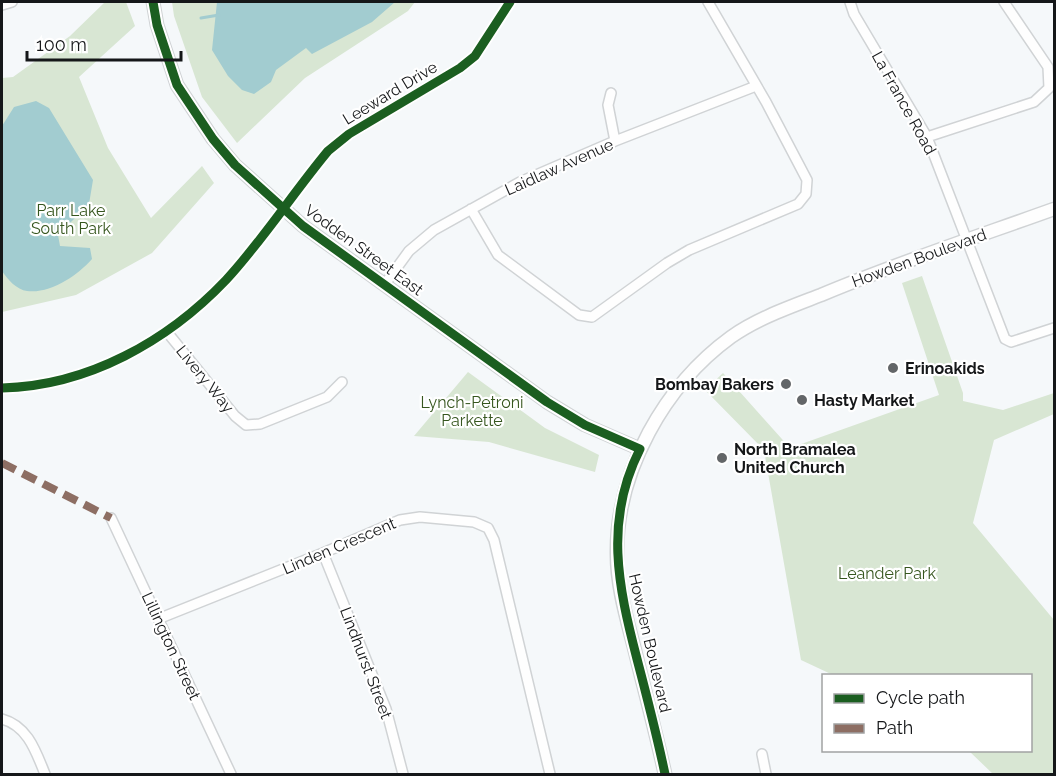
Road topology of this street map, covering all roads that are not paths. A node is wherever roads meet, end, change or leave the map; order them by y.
1 (12, 2) edge
2 (153, 2) edge
3 (510, 2) edge
4 (708, 2) edge
5 (849, 2) edge
6 (1004, 2) edge
7 (2, 5) edge
8 (756, 86) junction
9 (610, 93) dead end
10 (927, 137) junction
11 (615, 141) junction
12 (283, 208) junction
13 (471, 209) junction
14 (1054, 209) edge
15 (967, 240) junction
16 (385, 284) junction
17 (1054, 328) edge
18 (167, 332) junction
19 (342, 382) dead end
20 (2, 388) edge
21 (640, 449) junction
22 (111, 518) dead end
23 (323, 554) junction
24 (158, 619) junction
25 (2, 719) edge
26 (762, 754) dead end
27 (45, 774) edge
28 (231, 774) edge
29 (403, 774) edge
30 (550, 774) edge
31 (665, 774) edge
32 (766, 774) edge

1 - 7 street
2 - 12 street, Vodden Street East
3 - 12 street, Leeward Drive
4 - 8 street
5 - 10 street, La France Road
6 - 10 street
8 - 11 street, Laidlaw Avenue
8 - 13 street
9 - 11 street
10 - 15 street, La France Road
11 - 13 street, Laidlaw Avenue
12 - 16 street, Vodden Street East
12 - 18 street, Leeward Drive
13 - 16 street, Laidlaw Avenue
14 - 15 street, Howden Boulevard
15 - 17 street, La France Road
15 - 21 street, Howden Boulevard
16 - 21 street, Vodden Street East
18 - 19 street, Livery Way
18 - 20 street, Leeward Drive
21 - 31 street, Howden Boulevard
22 - 24 street, Lillington Street
23 - 24 street, Linden Crescent
23 - 29 street, Lindhurst Street
23 - 30 street, Linden Crescent
24 - 28 street, Lillington Street
25 - 27 street
26 - 32 street

